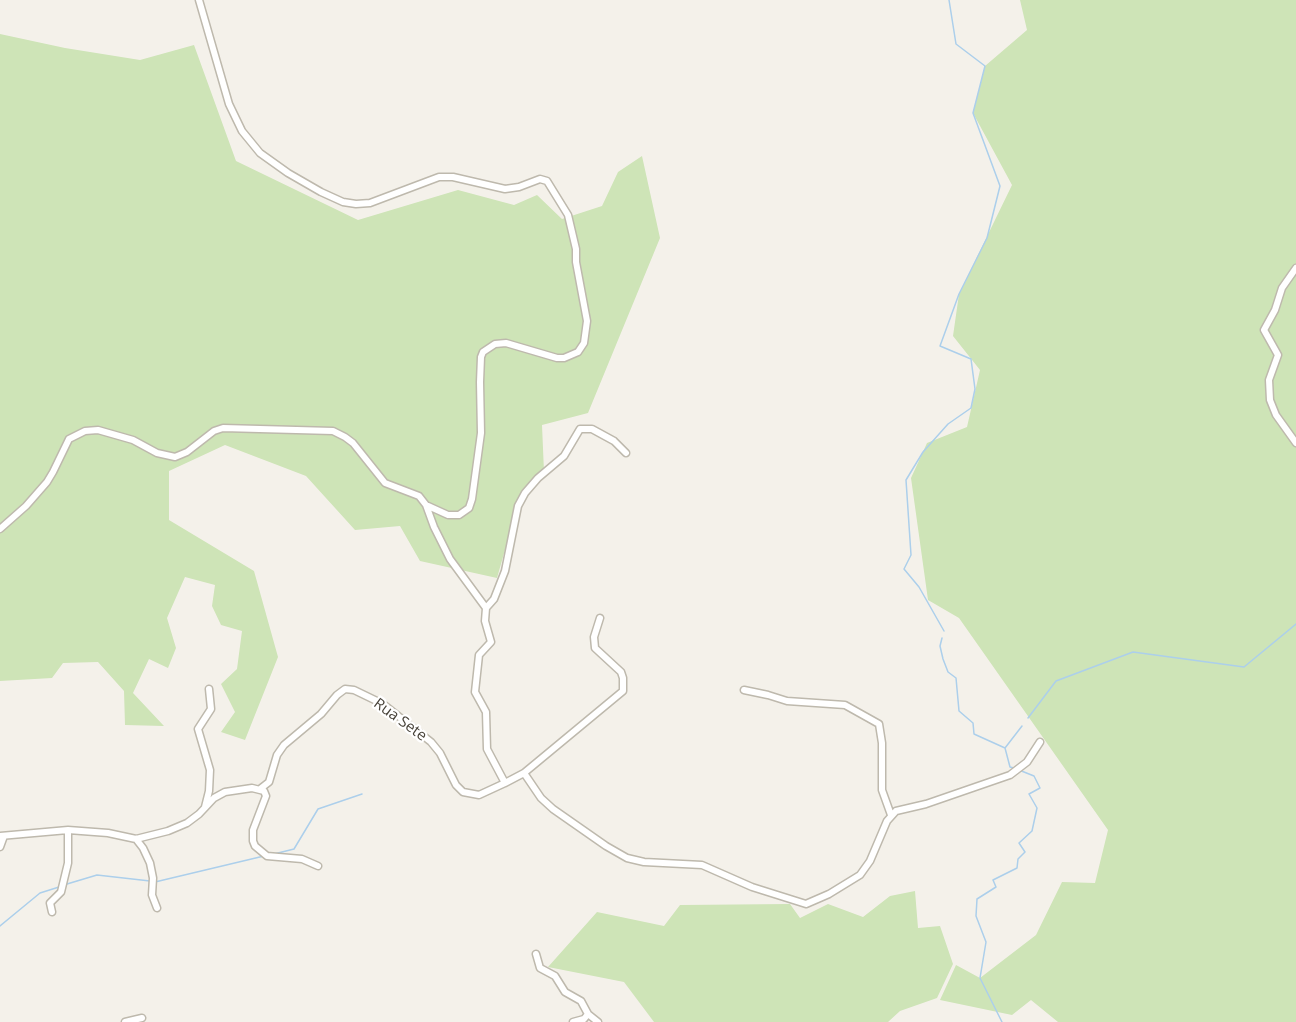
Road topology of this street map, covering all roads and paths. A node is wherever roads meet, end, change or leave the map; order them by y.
1 (199, 0) edge
2 (1296, 268) edge
3 (1296, 443) edge
4 (626, 453) dead end
5 (426, 505) junction
6 (0, 529) edge
7 (486, 608) junction
8 (600, 618) dead end
9 (209, 689) dead end
10 (744, 690) dead end
11 (1040, 742) dead end
12 (524, 773) junction
13 (505, 783) junction
14 (260, 789) junction
15 (204, 808) junction
16 (891, 815) junction
17 (68, 830) junction
18 (2, 836) edge
19 (136, 840) junction
20 (0, 847) edge
21 (318, 866) dead end
22 (157, 908) dead end
23 (52, 912) dead end
24 (536, 954) dead end
25 (588, 1014) junction
26 (142, 1018) dead end
27 (125, 1022) edge
28 (573, 1022) edge
29 (598, 1022) edge

1 - 5 street
2 - 3 street
4 - 7 street
5 - 6 street
5 - 7 street
7 - 13 street
8 - 12 street, Rua Sete
9 - 15 street
10 - 16 street
11 - 16 street
12 - 13 street, Rua Sete
12 - 16 street
13 - 14 street, Rua Sete
14 - 15 street
14 - 21 street
15 - 19 street
17 - 18 street
17 - 19 street
17 - 23 street
18 - 20 street
19 - 22 street
24 - 25 street
25 - 28 street
25 - 29 street
26 - 27 street

